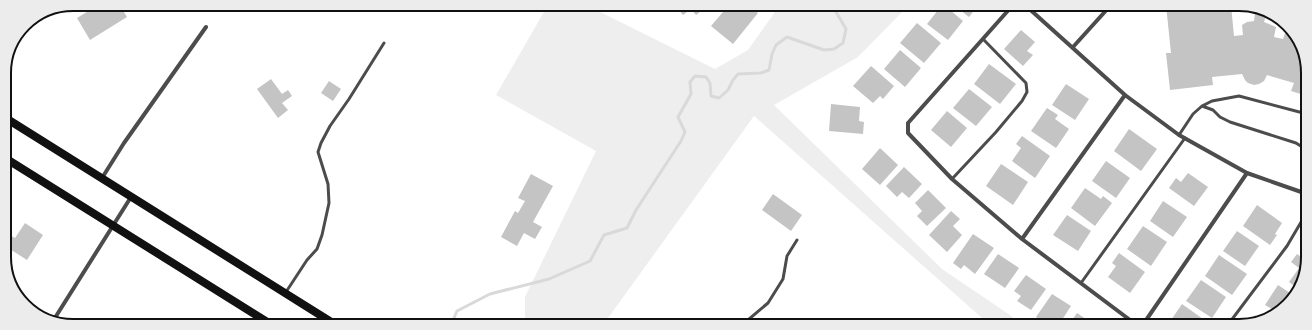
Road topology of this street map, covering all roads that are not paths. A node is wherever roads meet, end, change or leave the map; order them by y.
1 (1008, 11) edge
2 (1032, 11) edge
3 (1106, 11) edge
4 (206, 27) dead end
5 (982, 39) junction
6 (384, 43) dead end
7 (1073, 48) junction
8 (1125, 95) junction
9 (1202, 106) junction
10 (1301, 112) edge
11 (11, 121) edge
12 (1179, 135) junction
13 (1185, 138) junction
14 (1301, 146) edge
15 (11, 162) edge
16 (1247, 173) junction
17 (102, 178) junction
18 (952, 179) junction
19 (1301, 192) edge
20 (131, 197) junction
21 (1301, 222) edge
22 (113, 225) junction
23 (797, 240) dead end
24 (1022, 240) junction
25 (1081, 283) junction
26 (285, 293) junction
27 (56, 316) edge
28 (262, 319) edge
29 (326, 319) edge
30 (749, 319) edge
31 (1129, 319) edge
32 (1147, 319) edge
33 (1232, 319) edge

1 - 5 street
2 - 7 street
3 - 7 street
4 - 17 street
5 - 18 street
5 - 18 lane
6 - 26 lane
7 - 8 street
8 - 12 street
8 - 24 street
9 - 10 lane
9 - 12 lane
9 - 14 lane
11 - 17 main road
12 - 13 street
13 - 16 street
13 - 25 lane
15 - 22 main road
16 - 19 street
16 - 32 street
17 - 20 main road
18 - 24 street
20 - 22 street
20 - 26 main road
21 - 33 lane
22 - 27 street
22 - 28 main road
23 - 30 lane
24 - 25 street
25 - 31 street
26 - 29 main road

